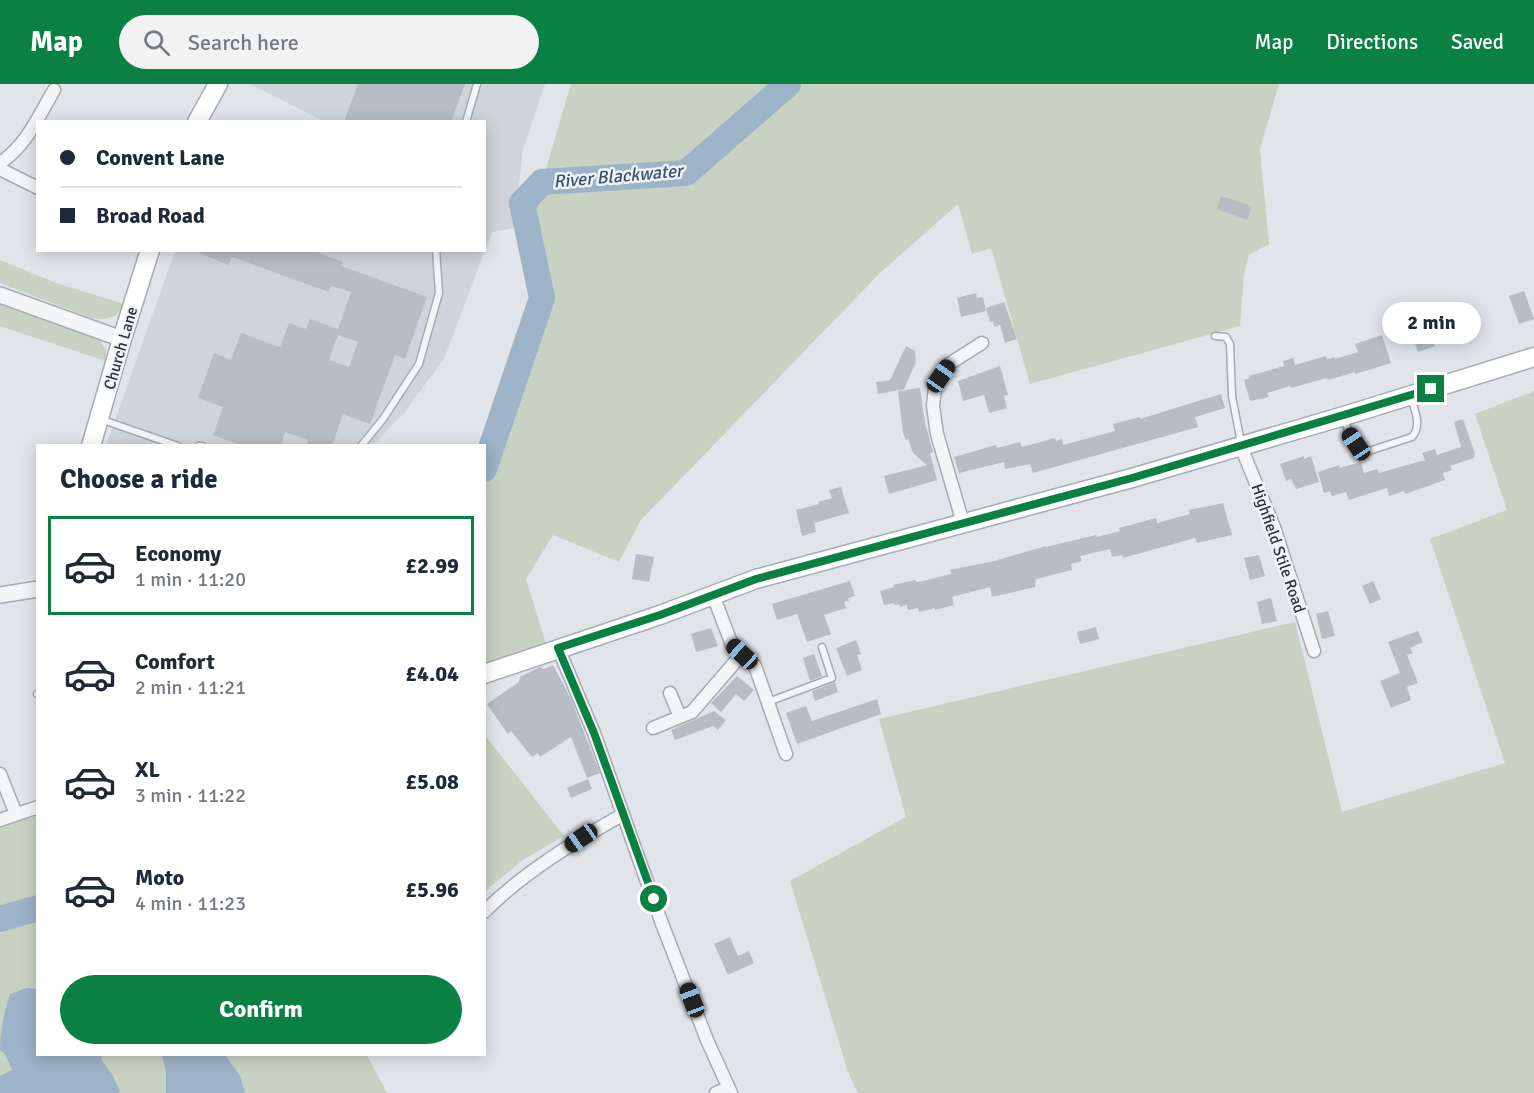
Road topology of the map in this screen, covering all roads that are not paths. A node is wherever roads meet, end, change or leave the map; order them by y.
1 (218, 84) edge
2 (477, 84) edge
3 (54, 90) dead end
4 (199, 120) edge
5 (467, 120) edge
6 (0, 163) edge
7 (0, 170) edge
8 (36, 187) edge
9 (149, 252) edge
10 (436, 252) edge
11 (0, 295) edge
12 (1215, 336) dead end
13 (122, 339) junction
14 (982, 343) dead end
15 (1534, 357) edge
16 (1410, 395) junction
17 (1344, 416) junction
18 (100, 419) junction
19 (93, 444) edge
20 (169, 444) edge
21 (363, 444) edge
22 (1242, 447) junction
23 (963, 523) junction
24 (36, 589) edge
25 (0, 595) edge
26 (713, 595) junction
27 (822, 647) dead end
28 (558, 648) junction
29 (1314, 651) dead end
30 (742, 654) junction
31 (486, 673) edge
32 (670, 693) dead end
33 (768, 702) junction
34 (680, 717) junction
35 (653, 728) dead end
36 (786, 754) dead end
37 (0, 774) edge
38 (36, 808) edge
39 (16, 814) junction
40 (622, 815) junction
41 (0, 820) edge
42 (486, 910) edge
43 (725, 1091) edge

1 - 4 main road
2 - 5 lane
3 - 6 street
7 - 8 street
9 - 13 main road, Church Lane
10 - 21 lane
11 - 13 street
12 - 22 lane
13 - 18 main road, Church Lane
14 - 23 street
15 - 16 main road
16 - 17 main road
16 - 17 lane
17 - 22 main road
18 - 19 main road, Church Lane
18 - 20 lane
22 - 23 main road
22 - 29 street, Highfield Stile Road
23 - 26 main road
24 - 25 street
26 - 28 main road
26 - 30 street
27 - 33 lane
28 - 31 main road
28 - 40 street
30 - 33 street
30 - 34 street
32 - 34 street
33 - 36 street
34 - 35 street
37 - 39 street
38 - 39 street
39 - 41 street
40 - 42 street
40 - 43 street

